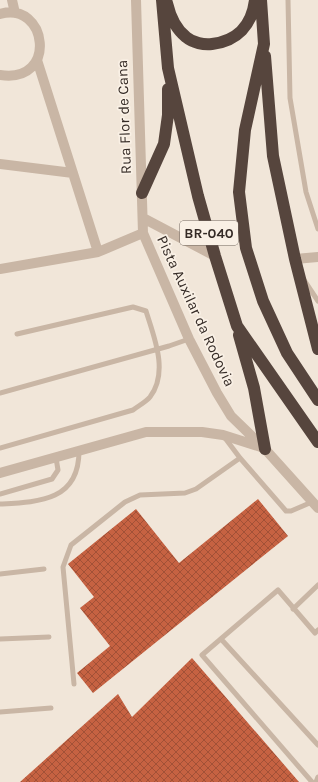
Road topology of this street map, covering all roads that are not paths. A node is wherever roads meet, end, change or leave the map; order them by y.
1 (12, 0) edge
2 (136, 0) edge
3 (162, 0) edge
4 (166, 0) edge
5 (255, 0) edge
6 (261, 0) edge
7 (288, 0) edge
8 (15, 13) junction
9 (0, 14) edge
10 (264, 44) junction
11 (38, 60) junction
12 (168, 68) junction
13 (0, 75) edge
14 (0, 164) edge
15 (73, 173) junction
16 (142, 192) junction
17 (143, 218) junction
18 (318, 229) edge
19 (143, 233) junction
20 (98, 252) junction
21 (215, 256) junction
22 (318, 256) edge
23 (296, 264) junction
24 (0, 269) edge
25 (318, 301) edge
26 (237, 326) junction
27 (17, 334) dead end
28 (189, 339) junction
29 (158, 349) junction
30 (318, 350) edge
31 (0, 393) edge
32 (318, 400) edge
33 (223, 435) junction
34 (318, 442) edge
35 (0, 448) edge
36 (265, 449) junction
37 (79, 451) junction
38 (56, 458) junction
39 (240, 458) junction
40 (0, 474) edge
41 (0, 494) edge
42 (0, 504) edge
43 (315, 505) edge
44 (44, 569) dead end
45 (0, 574) edge
46 (318, 584) edge
47 (293, 609) junction
48 (318, 630) edge
49 (49, 637) dead end
50 (0, 639) edge
51 (221, 639) junction
52 (74, 684) dead end
53 (51, 708) dead end
54 (0, 712) edge
55 (318, 745) edge
56 (318, 777) edge
57 (312, 782) edge
58 (316, 782) edge

1 - 8 street
2 - 16 street, Rua Flor de Cana
3 - 12 highway, BR-040
4 - 5 highway
6 - 10 highway, BR-040
7 - 18 lane
8 - 9 street
8 - 11 street
10 - 23 highway
10 - 32 highway, BR-040
11 - 13 street
11 - 15 street
12 - 16 highway
12 - 21 highway, BR-040
14 - 15 street
15 - 20 street
16 - 17 street, Rua Flor de Cana
17 - 19 street, Rua Flor de Cana
17 - 21 street
19 - 20 street
19 - 28 street, Pista Auxilar da Rodovia
20 - 24 street
21 - 26 highway, BR-040
22 - 23 street
23 - 25 lane
23 - 30 highway
26 - 34 highway, BR-040
26 - 36 highway
27 - 29 lane
28 - 29 lane
28 - 36 street, Pista Auxilar da Rodovia
29 - 31 lane
29 - 35 lane
33 - 36 street
33 - 37 street
33 - 39 lane
36 - 43 street, Pista Auxilar da Rodovia
37 - 38 street
37 - 42 lane
38 - 40 street
38 - 41 lane
39 - 43 lane
39 - 52 lane
44 - 45 lane
46 - 47 lane
47 - 48 lane
47 - 51 lane
49 - 50 lane
51 - 55 lane
51 - 57 lane
53 - 54 lane
56 - 58 lane

